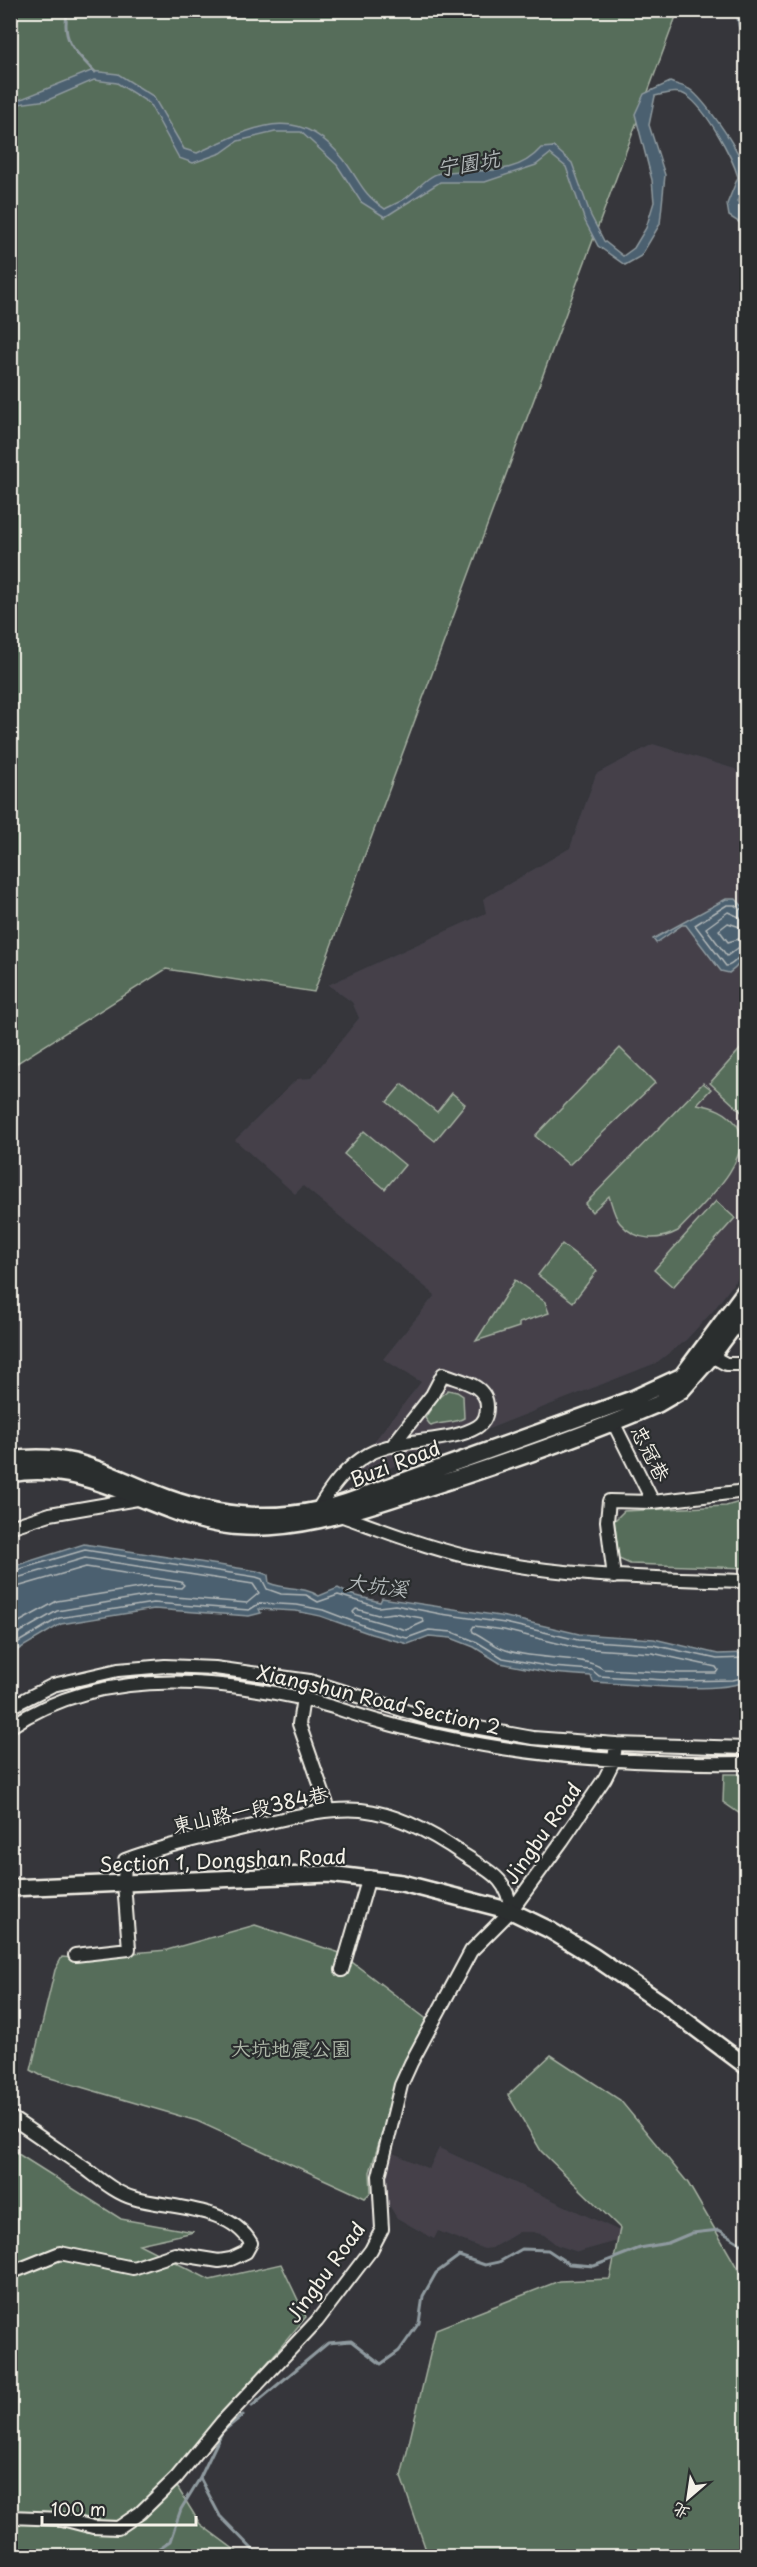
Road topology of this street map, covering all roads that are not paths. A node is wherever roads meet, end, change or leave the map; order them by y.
1 (747, 1290) edge
2 (747, 1310) edge
3 (706, 1354) junction
4 (747, 1364) edge
5 (613, 1422) junction
6 (392, 1446) junction
7 (10, 1460) edge
8 (10, 1474) edge
9 (747, 1491) edge
10 (137, 1499) junction
11 (653, 1502) junction
12 (342, 1511) junction
13 (319, 1516) junction
14 (10, 1527) edge
15 (614, 1576) junction
16 (747, 1581) edge
17 (303, 1698) junction
18 (10, 1707) edge
19 (10, 1727) edge
20 (616, 1744) junction
21 (747, 1748) edge
22 (614, 1760) junction
23 (747, 1763) edge
24 (329, 1810) junction
25 (369, 1877) junction
26 (124, 1883) junction
27 (10, 1888) edge
28 (511, 1911) junction
29 (75, 1955) dead end
30 (342, 1970) dead end
31 (747, 2066) edge
32 (10, 2116) edge
33 (10, 2273) edge
34 (10, 2517) edge

1 - 3 main road, Buzi Road
2 - 3 main road, Buzi Road
3 - 4 street
3 - 5 main road, Buzi Road
3 - 12 main road, Buzi Road
5 - 11 street, 忠冠巷
5 - 12 main road, Buzi Road
6 - 6 street
6 - 13 street
7 - 13 main road, Buzi Road
8 - 10 main road, Buzi Road
9 - 11 street
10 - 13 main road, Buzi Road
10 - 14 street
11 - 15 street
12 - 13 main road, Buzi Road
12 - 15 street
15 - 16 street
17 - 19 street, Xiangshun Road Section 2
17 - 22 street, Xiangshun Road Section 2
17 - 24 street
18 - 20 street, Xiangshun Road Section 2
20 - 21 street, Xiangshun Road Section 2
20 - 22 street, Jingbu Road
22 - 23 street, Xiangshun Road Section 2
22 - 28 street, Jingbu Road
24 - 26 street, 東山路一段384巷
24 - 28 street, 東山路一段384巷
25 - 26 main road, Section 1, Dongshan Road
25 - 28 main road, Section 1, Dongshan Road
25 - 30 street
26 - 27 main road, Section 1, Dongshan Road
26 - 29 street
28 - 31 main road, Section 1, Dongshan Road
28 - 34 street, Jingbu Road
32 - 33 street

